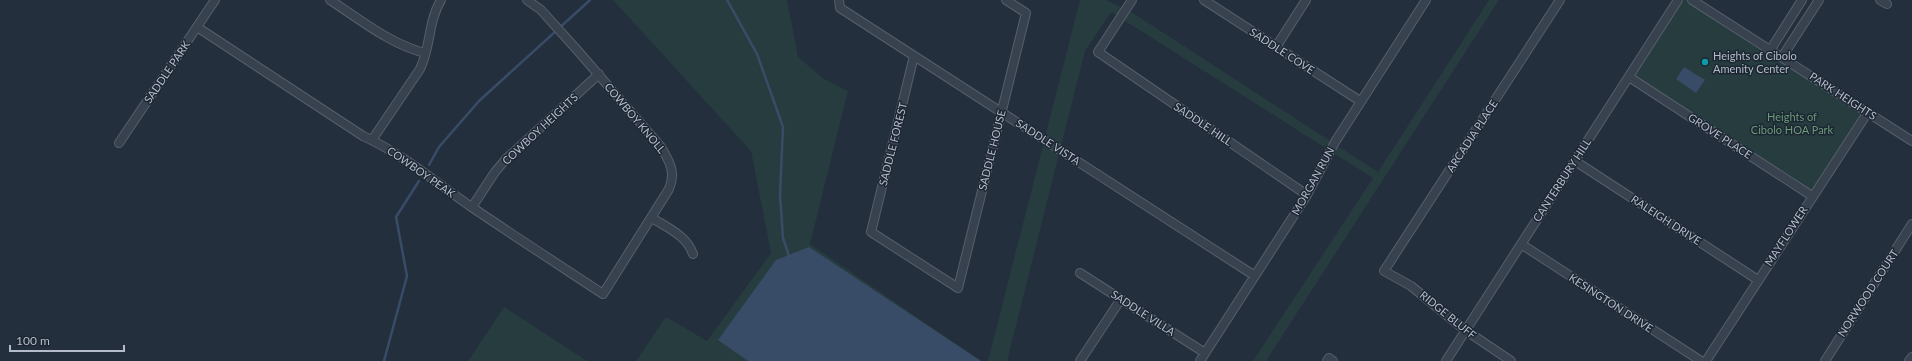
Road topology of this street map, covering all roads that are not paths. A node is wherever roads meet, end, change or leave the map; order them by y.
1 (215, 0) edge
2 (330, 0) edge
3 (441, 0) edge
4 (527, 0) edge
5 (1006, 0) edge
6 (1132, 0) edge
7 (1204, 0) edge
8 (1306, 0) edge
9 (1426, 0) edge
10 (1560, 0) edge
11 (1678, 0) edge
12 (1692, 0) edge
13 (1802, 0) edge
14 (1818, 0) edge
15 (839, 4) edge
16 (197, 28) junction
17 (1276, 47) junction
18 (1770, 49) junction
19 (426, 53) junction
20 (914, 56) junction
21 (1782, 57) junction
22 (599, 74) junction
23 (1629, 77) junction
24 (1360, 101) junction
25 (1001, 112) junction
26 (1868, 112) junction
27 (372, 140) junction
28 (1912, 141) edge
29 (119, 143) dead end
30 (1575, 161) junction
31 (1307, 195) junction
32 (1812, 196) junction
33 (472, 207) junction
34 (652, 218) junction
35 (1912, 224) edge
36 (1521, 244) junction
37 (693, 254) dead end
38 (1384, 271) joint
39 (1080, 273) dead end
40 (1256, 276) junction
41 (1758, 280) junction
42 (958, 288) joint
43 (603, 294) joint
44 (1121, 299) junction
45 (1465, 330) junction
46 (1205, 353) junction
47 (1912, 357) edge
48 (1080, 361) edge
49 (1200, 361) edge
50 (1446, 361) edge
51 (1511, 361) edge
52 (1701, 361) edge
53 (1706, 361) edge
54 (1824, 361) edge
55 (1909, 361) edge

1 - 16 street, SADDLE PARK
2 - 19 street
3 - 19 street
4 - 22 street, COWBOY KNOLL
5 - 25 street, SADDLE HOUSE
6 - 31 street, SADDLE HILL
7 - 17 street, SADDLE COVE
8 - 17 street
9 - 24 street, MORGAN RUN
10 - 38 street, ARCADIA PLACE
11 - 23 street, CANTERBURY HILL
12 - 18 street, PARK HEIGHTS
13 - 18 street
14 - 21 street
15 - 20 street, SADDLE VISTA
16 - 27 street, COWBOY PEAK
16 - 29 street, SADDLE PARK
17 - 24 street, SADDLE COVE
18 - 21 street, PARK HEIGHTS
19 - 27 street
20 - 25 street, SADDLE VISTA
20 - 42 street, SADDLE FOREST
21 - 26 street, PARK HEIGHTS
22 - 33 street, COWBOY HEIGHTS
22 - 34 street, COWBOY KNOLL
23 - 30 street, CANTERBURY HILL
23 - 32 street, GROVE PLACE
24 - 31 street, MORGAN RUN
25 - 40 street, SADDLE VISTA
25 - 42 street, SADDLE HOUSE
26 - 28 street, PARK HEIGHTS
26 - 32 street, MAYFLOWER
27 - 33 street, COWBOY PEAK
30 - 36 street, CANTERBURY HILL
30 - 41 street, RALEIGH DRIVE
31 - 40 street, MORGAN RUN
32 - 41 street, MAYFLOWER
33 - 43 street, COWBOY PEAK
34 - 37 street
34 - 43 street, COWBOY KNOLL
35 - 54 street, NORWOOD COURT
36 - 45 street, CANTERBURY HILL
36 - 52 street, KESINGTON DRIVE
38 - 45 street, RIDGE BLUFF
39 - 44 street, SADDLE VILLA
40 - 46 street, MORGAN RUN
41 - 53 street, MAYFLOWER
44 - 46 street, SADDLE VILLA
44 - 48 street
45 - 50 street, CANTERBURY HILL
45 - 51 street, RIDGE BLUFF
46 - 49 street, MORGAN RUN
47 - 55 street

